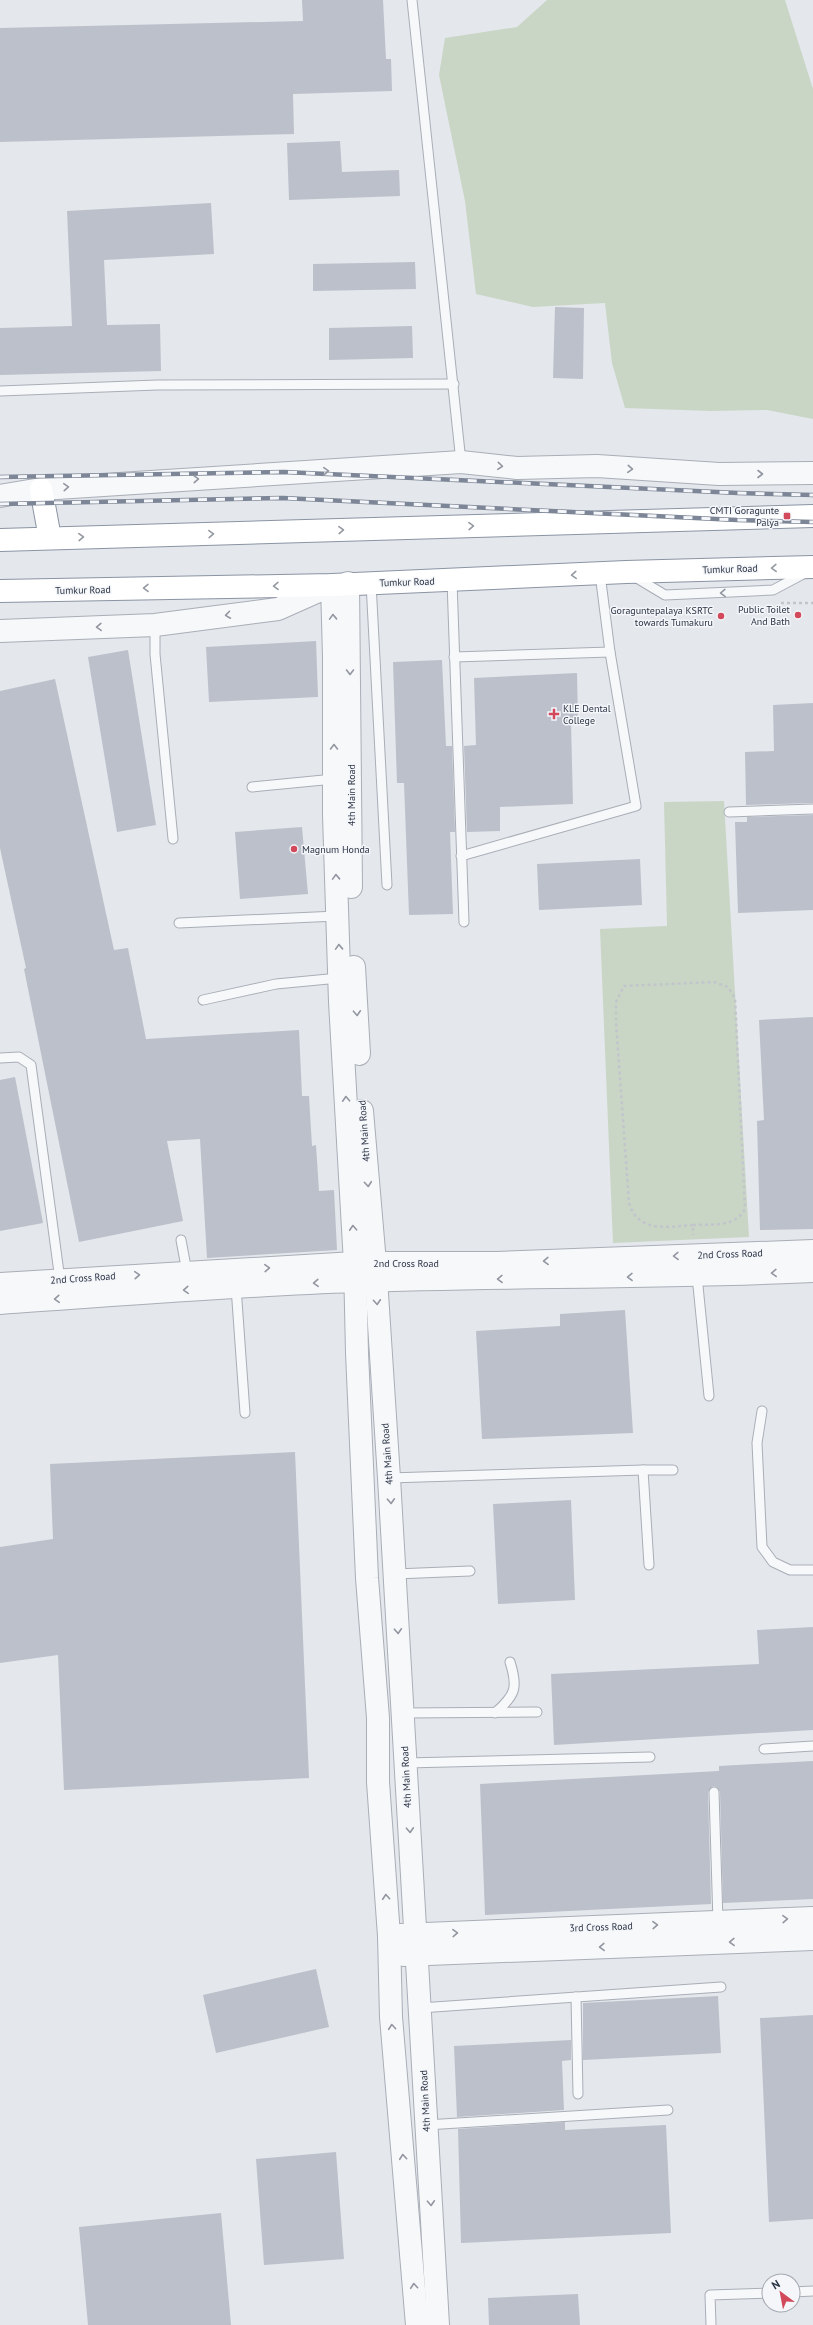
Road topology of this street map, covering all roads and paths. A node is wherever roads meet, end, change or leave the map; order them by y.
1 (412, 0) edge
2 (454, 384) junction
3 (0, 391) edge
4 (461, 462) junction
5 (813, 473) edge
6 (0, 484) edge
7 (42, 489) junction
8 (0, 496) edge
9 (813, 516) edge
10 (50, 538) junction
11 (0, 540) edge
12 (813, 568) edge
13 (600, 574) junction
14 (452, 581) junction
15 (371, 583) junction
16 (340, 584) junction
17 (0, 591) edge
18 (155, 625) junction
19 (0, 631) edge
20 (610, 652) junction
21 (454, 658) junction
22 (334, 779) junction
23 (252, 787) dead end
24 (813, 809) edge
25 (729, 812) dead end
26 (172, 839) dead end
27 (460, 856) junction
28 (387, 885) dead end
29 (337, 916) junction
30 (464, 922) dead end
31 (179, 923) dead end
32 (340, 978) junction
33 (203, 1000) dead end
34 (0, 1058) edge
35 (693, 1225) junction
36 (181, 1240) dead end
37 (813, 1251) edge
38 (696, 1266) junction
39 (813, 1271) edge
40 (186, 1272) junction
41 (365, 1272) junction
42 (60, 1280) junction
43 (0, 1284) edge
44 (236, 1287) junction
45 (0, 1303) edge
46 (709, 1396) dead end
47 (762, 1411) dead end
48 (245, 1413) dead end
49 (643, 1470) junction
50 (673, 1470) dead end
51 (389, 1478) junction
52 (649, 1565) dead end
53 (813, 1570) edge
54 (470, 1571) dead end
55 (395, 1574) junction
56 (510, 1662) dead end
57 (537, 1712) dead end
58 (403, 1713) junction
59 (496, 1713) junction
60 (813, 1746) edge
61 (764, 1749) dead end
62 (650, 1757) dead end
63 (406, 1763) junction
64 (714, 1792) dead end
65 (813, 1918) edge
66 (718, 1922) junction
67 (813, 1939) edge
68 (416, 1944) junction
69 (389, 1946) junction
70 (721, 1987) dead end
71 (576, 1997) junction
72 (420, 2008) junction
73 (578, 2094) dead end
74 (668, 2110) dead end
75 (426, 2125) junction
76 (813, 2291) edge
77 (801, 2292) edge
78 (761, 2293) edge
79 (417, 2325) edge
80 (438, 2325) edge
81 (711, 2325) edge

1 - 2 lane
2 - 3 lane
2 - 4 lane
4 -> 5 street
7 -> 4 street
6 - 7 street
7 - 8 street
7 - 10 highway
10 -> 9 highway
10 - 11 highway
12 -> 13 highway, Tumkur Road
13 -> 14 highway, Tumkur Road
13 - 20 lane
14 - 15 highway, Tumkur Road
14 - 21 lane
15 - 16 highway, Tumkur Road
15 - 28 lane
16 -> 17 highway, Tumkur Road
16 -> 18 street
22 -> 16 street
16 -> 41 street, 4th Main Road
18 -> 19 street
18 - 26 lane
20 - 21 lane
20 - 27 lane
21 - 27 lane
22 - 23 lane
29 -> 22 street
24 - 25 lane
27 - 30 lane
29 - 31 lane
32 -> 29 street
32 - 33 lane
41 -> 32 street
34 - 42 lane
35 - 35 path
35 - 38 path
36 - 40 lane
37 - 38 street, 2nd Cross Road
39 -> 38 street, 2nd Cross Road
38 -> 41 street, 2nd Cross Road
38 - 46 lane
40 -> 41 street, 2nd Cross Road
42 -> 40 street, 2nd Cross Road
41 -> 44 street
41 -> 51 street, 4th Main Road
69 -> 41 street, 4th Main Road
42 - 43 street, 2nd Cross Road
44 -> 45 street
44 - 48 lane
47 - 53 lane
49 - 50 lane
49 - 51 lane
49 - 52 lane
51 -> 55 street, 4th Main Road
54 - 55 lane
55 -> 58 street, 4th Main Road
56 - 59 lane
57 - 59 lane
58 - 59 lane
58 - 63 street, 4th Main Road
60 - 61 lane
62 - 63 lane
63 -> 68 street, 4th Main Road
64 - 66 lane
66 -> 65 street, 3rd Cross Road
68 -> 66 street, 3rd Cross Road
67 -> 68 street
68 - 69 street
68 - 72 street, 4th Main Road
79 -> 69 street, 4th Main Road
70 - 71 lane
71 - 72 lane
71 - 73 lane
72 - 75 street, 4th Main Road
74 - 75 lane
75 -> 80 street, 4th Main Road
76 - 77 lane
78 - 81 lane

